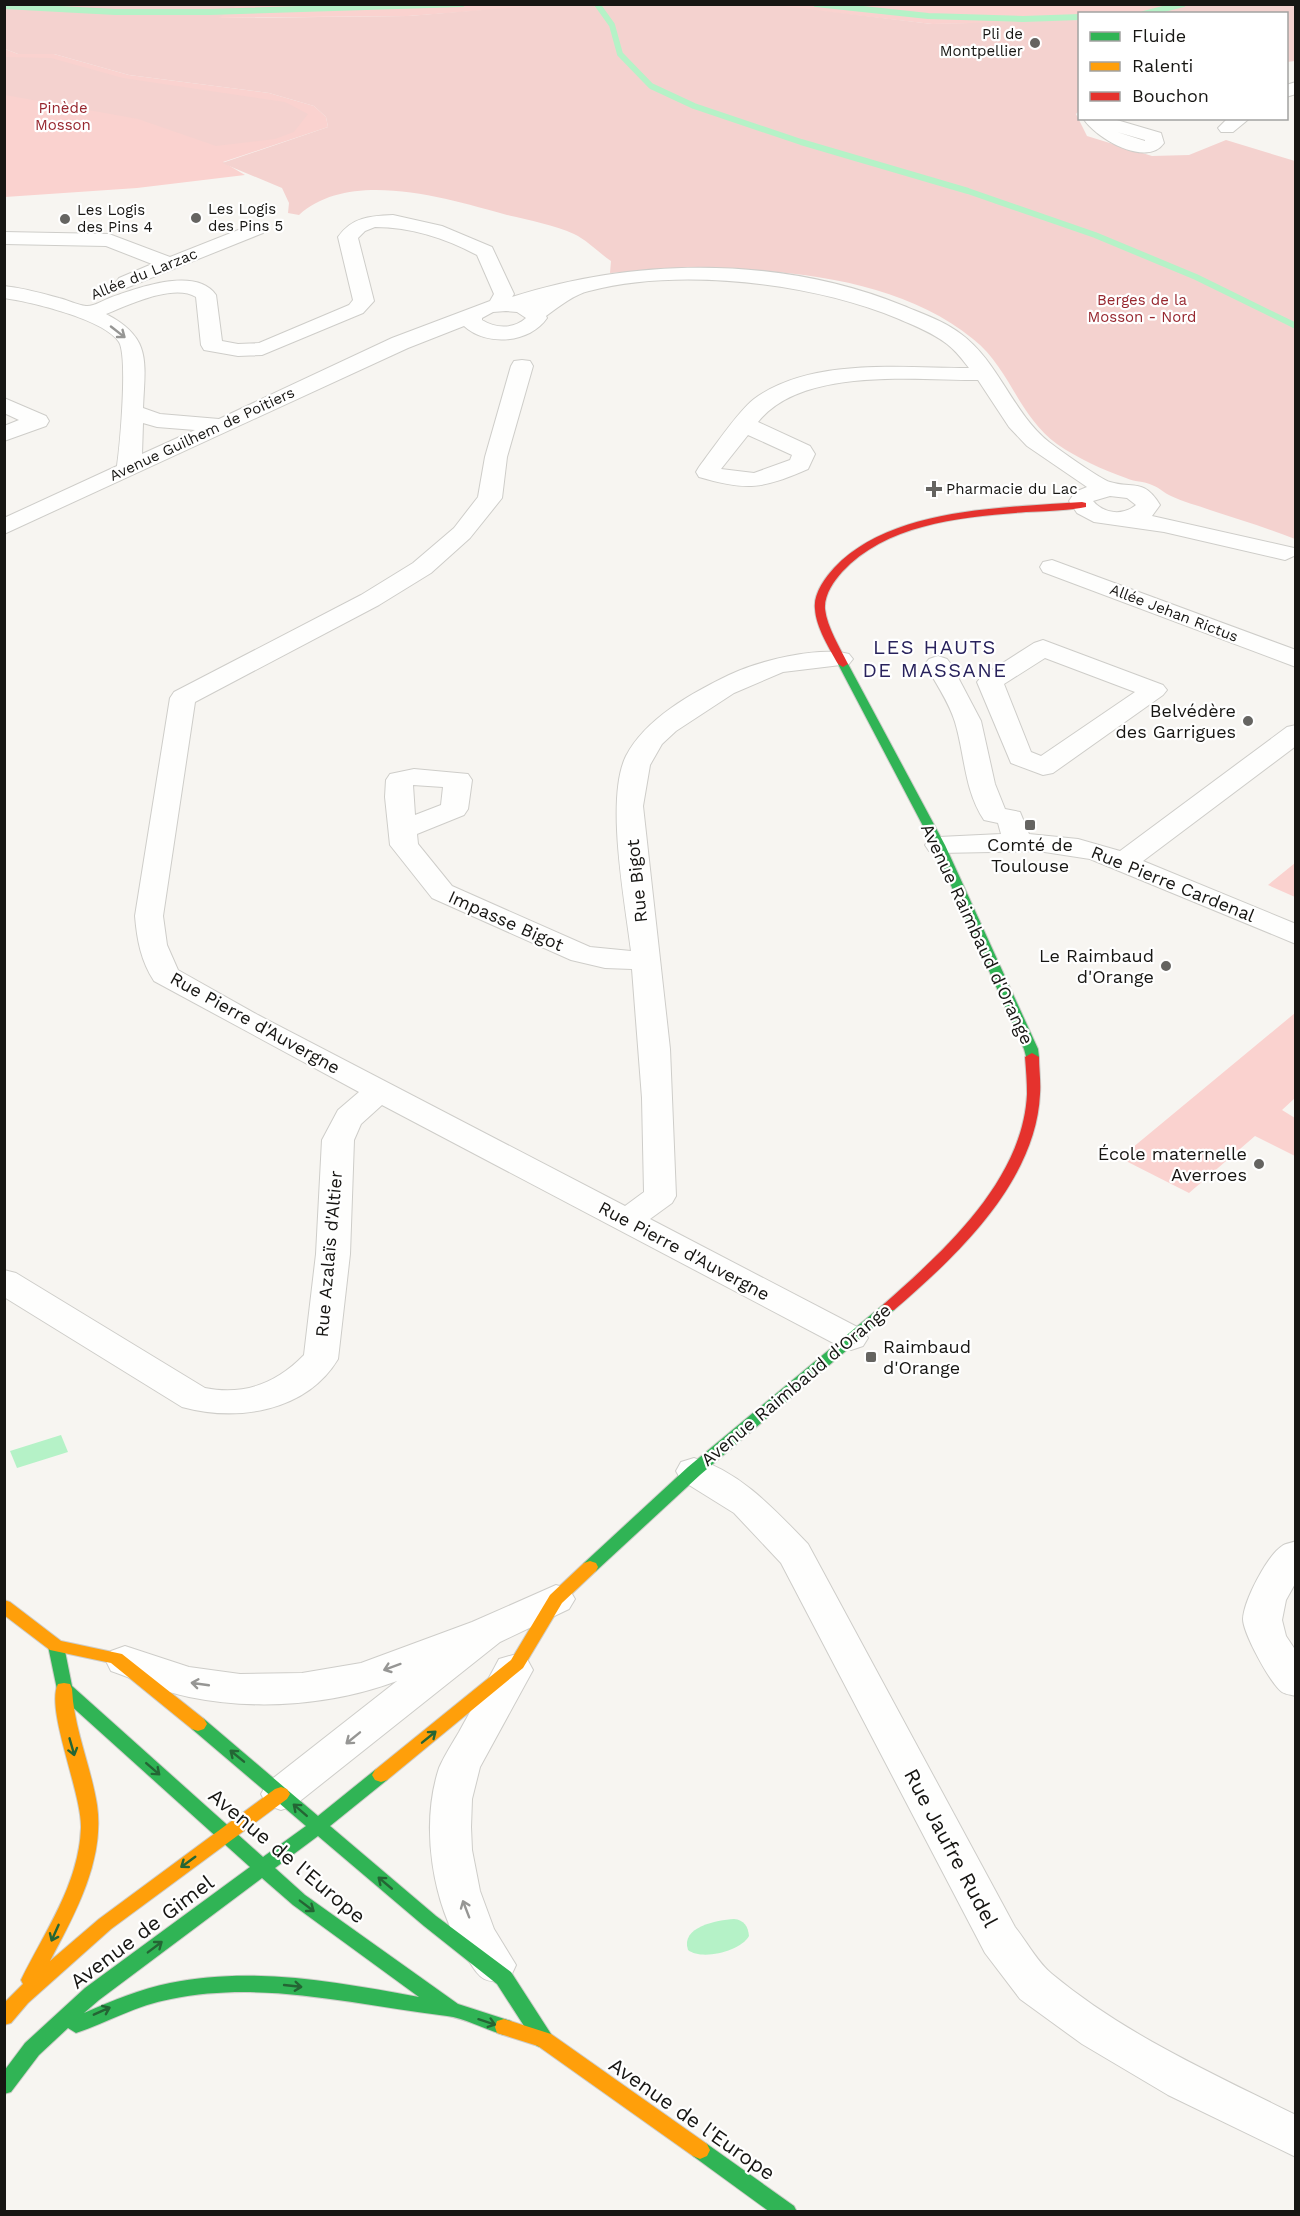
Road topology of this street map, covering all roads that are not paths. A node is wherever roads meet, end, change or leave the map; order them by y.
1 (256, 229) dead end
2 (4, 238) edge
3 (169, 264) junction
4 (500, 284) junction
5 (581, 286) junction
6 (553, 291) junction
7 (4, 292) edge
8 (504, 305) junction
9 (66, 306) junction
10 (88, 314) junction
11 (532, 321) junction
12 (483, 326) junction
13 (522, 366) junction
14 (985, 374) junction
15 (4, 404) edge
16 (132, 411) junction
17 (221, 425) junction
18 (746, 425) dead end
19 (4, 434) edge
20 (128, 468) junction
21 (1104, 489) junction
22 (1146, 501) junction
23 (1082, 505) junction
24 (1124, 519) junction
25 (4, 527) edge
26 (1290, 555) edge
27 (1053, 567) dead end
28 (840, 659) junction
29 (1296, 659) edge
30 (938, 664) dead end
31 (1154, 690) joint
32 (1295, 734) edge
33 (403, 830) dead end
34 (1017, 842) junction
35 (939, 845) junction
36 (1123, 862) junction
37 (1296, 935) edge
38 (645, 960) junction
39 (381, 1091) junction
40 (627, 1220) junction
41 (4, 1281) edge
42 (851, 1338) junction
43 (694, 1471) junction
44 (1296, 1555) edge
45 (556, 1599) junction
46 (4, 1606) edge
47 (486, 1632) junction
48 (56, 1646) junction
49 (116, 1658) junction
50 (517, 1664) junction
51 (1296, 1681) edge
52 (64, 1689) junction
53 (281, 1794) junction
54 (318, 1826) junction
55 (225, 1835) junction
56 (262, 1868) junction
57 (504, 1978) junction
58 (21, 1997) junction
59 (452, 2010) junction
60 (4, 2017) edge
61 (544, 2040) junction
62 (32, 2049) junction
63 (4, 2086) edge
64 (1296, 2137) edge
65 (788, 2211) edge

1 - 3 street, Allée du Larzac
2 - 3 street
3 - 9 street, Allée du Larzac
4 - 6 street
4 - 8 street
4 - 10 street
5 - 6 street
5 - 11 street
5 - 14 street
6 - 8 street
7 - 9 street
8 - 11 street
8 - 12 street
9 - 10 street
10 -> 16 street
11 - 12 street
11 - 13 street, Rue Pierre d'Auvergne
12 - 13 street
12 - 17 street, Avenue Guilhem de Poitiers
13 - 39 street, Rue Pierre d'Auvergne
14 - 18 street
14 - 21 street
15 - 19 street
16 - 17 street
16 - 20 street
17 - 20 street, Avenue Guilhem de Poitiers
20 - 25 street, Avenue Guilhem de Poitiers
21 - 22 street
21 - 23 street
22 - 24 street
22 - 26 street
23 - 24 street
23 - 28 main road, Avenue Raimbaud d'Orange
24 - 26 street
27 - 29 street, Allée Jehan Rictus
28 - 35 main road, Avenue Raimbaud d'Orange
28 - 38 street, Rue Bigot
30 - 34 street
31 - 31 street
32 - 36 street
33 - 38 street, Impasse Bigot
34 - 35 street, Rue Pierre Cardenal
34 - 36 street, Rue Pierre Cardenal
35 - 42 main road, Avenue Raimbaud d'Orange
36 - 37 street, Rue Pierre Cardenal
38 - 40 street, Rue Bigot
39 - 40 street, Rue Pierre d'Auvergne
39 - 41 street, Rue Azalaïs d'Altier
40 - 42 street, Rue Pierre d'Auvergne
42 - 43 main road, Avenue Raimbaud d'Orange
43 - 45 main road, Avenue Raimbaud d'Orange
43 - 64 street, Rue Jaufre Rudel
44 - 51 street
45 - 47 street, Avenue Raimbaud d'Orange
45 - 50 main road, Avenue Raimbaud d'Orange
46 - 48 main road, Avenue de l'Europe
47 -> 49 street, Avenue Raimbaud d'Orange
47 -> 53 street, Avenue Raimbaud d'Orange
48 - 49 main road, Avenue de l'Europe
48 - 52 main road
53 -> 49 main road, Avenue de l'Europe
54 -> 50 main road, Avenue Raimbaud d'Orange
57 -> 50 street, Avenue Raimbaud d'Orange
52 -> 55 main road, Avenue de l'Europe
52 -> 58 main road
54 -> 53 main road, Avenue de l'Europe
53 - 55 main road, Avenue de Gimel
54 - 56 main road, Avenue de Gimel
57 -> 54 main road, Avenue de l'Europe
55 - 56 main road, Avenue de l'Europe
55 -> 58 main road, Avenue de Gimel
56 -> 59 main road, Avenue de l'Europe
62 -> 56 main road, Avenue de Gimel
57 - 61 main road, Avenue de l'Europe
58 - 60 main road, Avenue de Gimel
59 -> 61 main road, Avenue de l'Europe
62 -> 59 main road
61 - 65 main road, Avenue de l'Europe
62 - 63 main road, Avenue de Gimel

